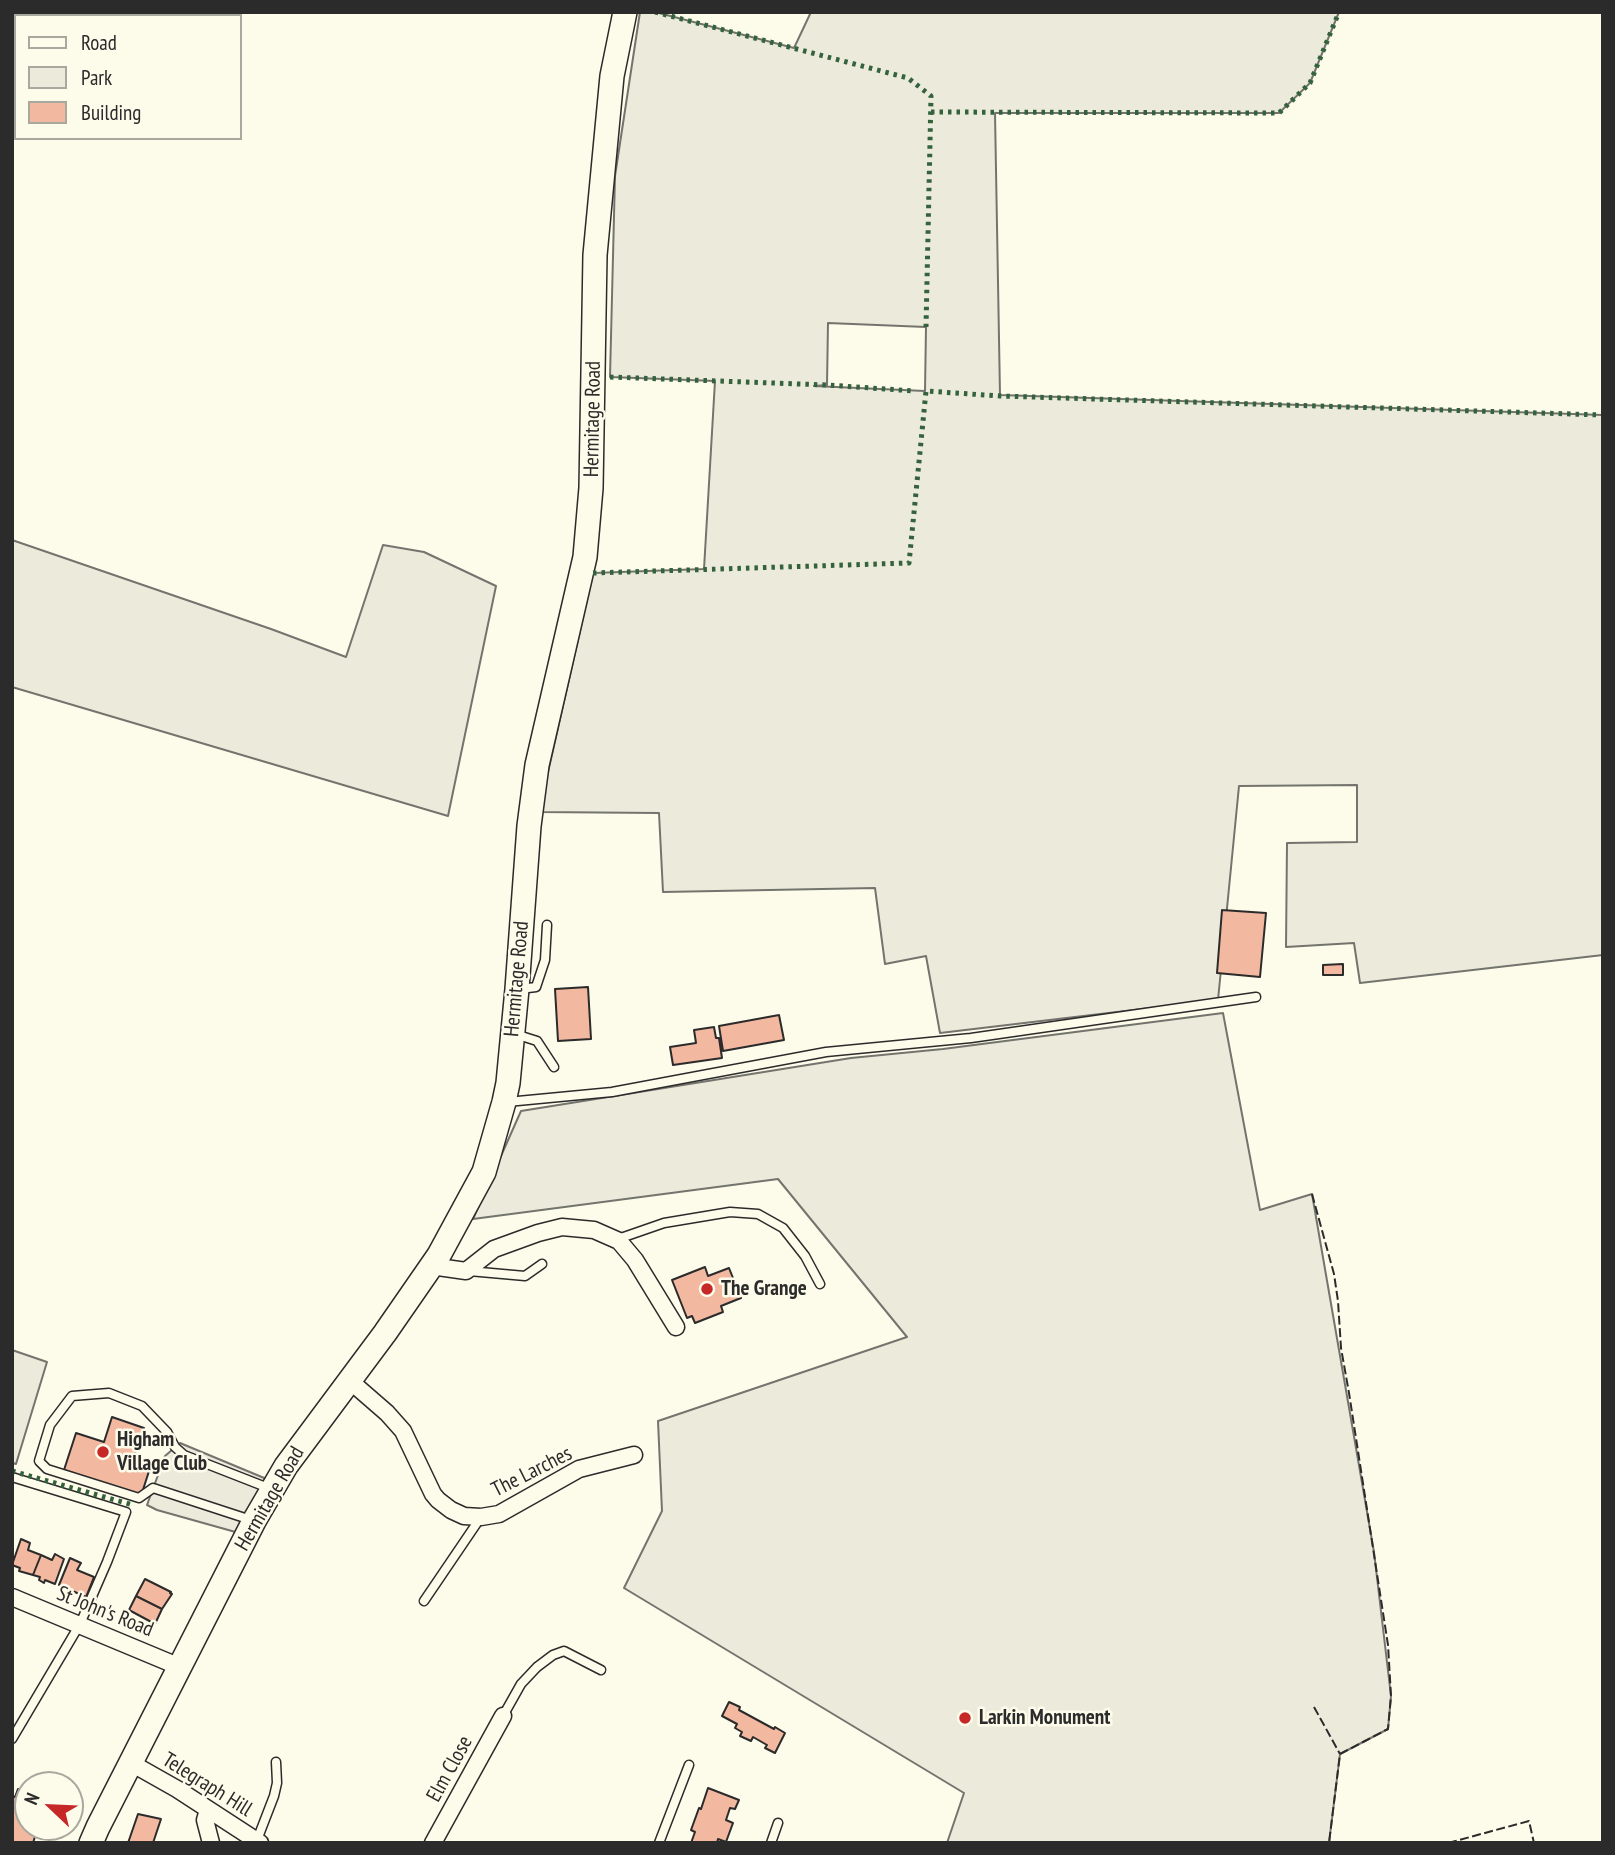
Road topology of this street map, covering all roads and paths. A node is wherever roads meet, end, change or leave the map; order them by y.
1 (625, 12) edge
2 (547, 925) dead end
3 (517, 989) junction
4 (1256, 997) dead end
5 (513, 1033) junction
6 (554, 1067) dead end
7 (504, 1102) junction
8 (615, 1240) junction
9 (542, 1264) dead end
10 (431, 1266) junction
11 (466, 1271) junction
12 (820, 1284) dead end
13 (676, 1328) dead end
14 (349, 1380) junction
15 (634, 1455) dead end
16 (12, 1477) edge
17 (272, 1490) junction
18 (481, 1517) junction
19 (254, 1521) junction
20 (12, 1597) edge
21 (424, 1601) dead end
22 (80, 1624) junction
23 (180, 1667) junction
24 (601, 1670) dead end
25 (503, 1716) joint
26 (12, 1739) edge
27 (276, 1762) dead end
28 (131, 1763) junction
29 (689, 1765) dead end
30 (208, 1810) junction
31 (778, 1823) dead end
32 (210, 1842) edge
33 (259, 1842) edge
34 (91, 1843) edge
35 (433, 1843) edge
36 (659, 1843) edge
37 (771, 1843) edge

1 - 3 street, Hermitage Road
2 - 3 lane
3 - 5 street, Hermitage Road
4 - 7 lane
5 - 6 lane
5 - 7 street, Hermitage Road
7 - 10 street, Hermitage Road
8 - 11 street
8 - 12 lane
8 - 13 street
9 - 11 lane
10 - 11 street
10 - 14 street, Hermitage Road
14 - 17 street, Hermitage Road
14 - 18 street, The Larches
15 - 18 street, The Larches
16 - 22 lane
17 - 19 street, Hermitage Road
17 - 19 lane
18 - 21 lane
19 - 23 street, Hermitage Road
20 - 22 street, St John's Road
22 - 23 street, St John's Road
22 - 26 lane
23 - 28 street, Hermitage Road
24 - 25 lane
25 - 35 street, Elm Close
27 - 33 lane
28 - 30 street, Telegraph Hill
28 - 34 street, Hermitage Road
29 - 36 lane
30 - 32 street
30 - 33 street, Telegraph Hill
31 - 37 lane

